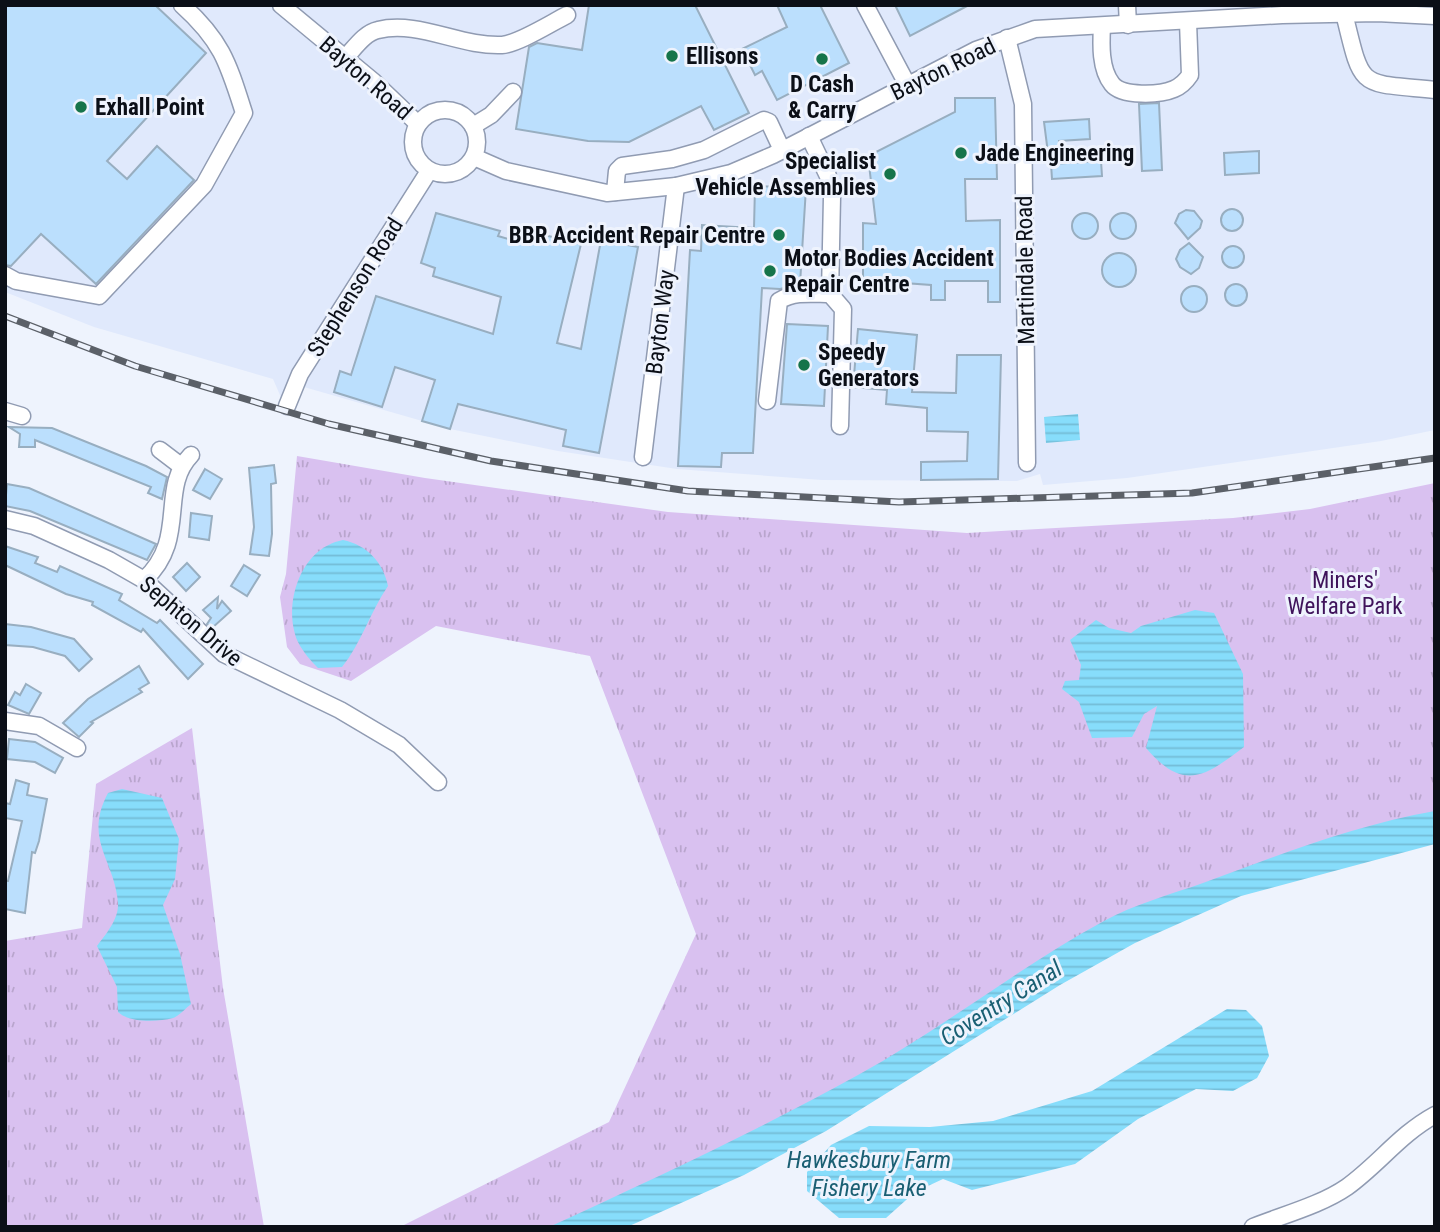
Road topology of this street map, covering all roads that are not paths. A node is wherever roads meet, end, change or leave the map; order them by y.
1 (182, 5) edge
2 (281, 5) edge
3 (865, 5) edge
4 (1127, 5) edge
5 (1344, 13) junction
6 (567, 15) dead end
7 (1435, 16) edge
8 (1188, 22) junction
9 (1128, 25) junction
10 (1102, 26) junction
11 (1007, 38) junction
12 (345, 58) junction
13 (908, 86) junction
14 (1435, 90) edge
15 (513, 92) dead end
16 (418, 124) junction
17 (473, 126) junction
18 (809, 136) junction
19 (782, 150) junction
20 (474, 157) junction
21 (429, 171) junction
22 (676, 186) junction
23 (615, 192) junction
24 (5, 275) edge
25 (830, 294) junction
26 (767, 401) dead end
27 (287, 406) dead end
28 (5, 411) edge
29 (22, 416) dead end
30 (840, 426) dead end
31 (160, 450) dead end
32 (643, 457) dead end
33 (1027, 463) dead end
34 (5, 519) edge
35 (144, 580) junction
36 (5, 721) edge
37 (77, 748) dead end
38 (438, 782) dead end
39 (1435, 1115) edge
40 (1253, 1227) edge

1 - 24 street
2 - 12 street, Bayton Road
3 - 13 street
4 - 9 street
5 - 7 street, Bayton Road
5 - 8 street, Bayton Road
5 - 14 street
6 - 12 street
8 - 9 street, Bayton Road
8 - 10 street
9 - 10 street, Bayton Road
10 - 11 street, Bayton Road
11 - 13 street, Bayton Road
11 - 33 street, Martindale Road
12 - 16 street, Bayton Road
13 - 18 street, Bayton Road
15 - 17 street
16 - 17 street
16 - 21 street
17 - 20 street
18 - 19 street, Bayton Road
18 - 25 street
19 - 22 street, Bayton Road
19 - 23 street
20 - 21 street
20 - 23 street, Bayton Road
21 - 27 street, Stephenson Road
22 - 23 street, Bayton Road
22 - 32 street, Bayton Way
25 - 26 street
25 - 30 street
28 - 29 street
31 - 35 street
34 - 35 street, Sephton Drive
35 - 38 street, Sephton Drive
36 - 37 street
39 - 40 street

